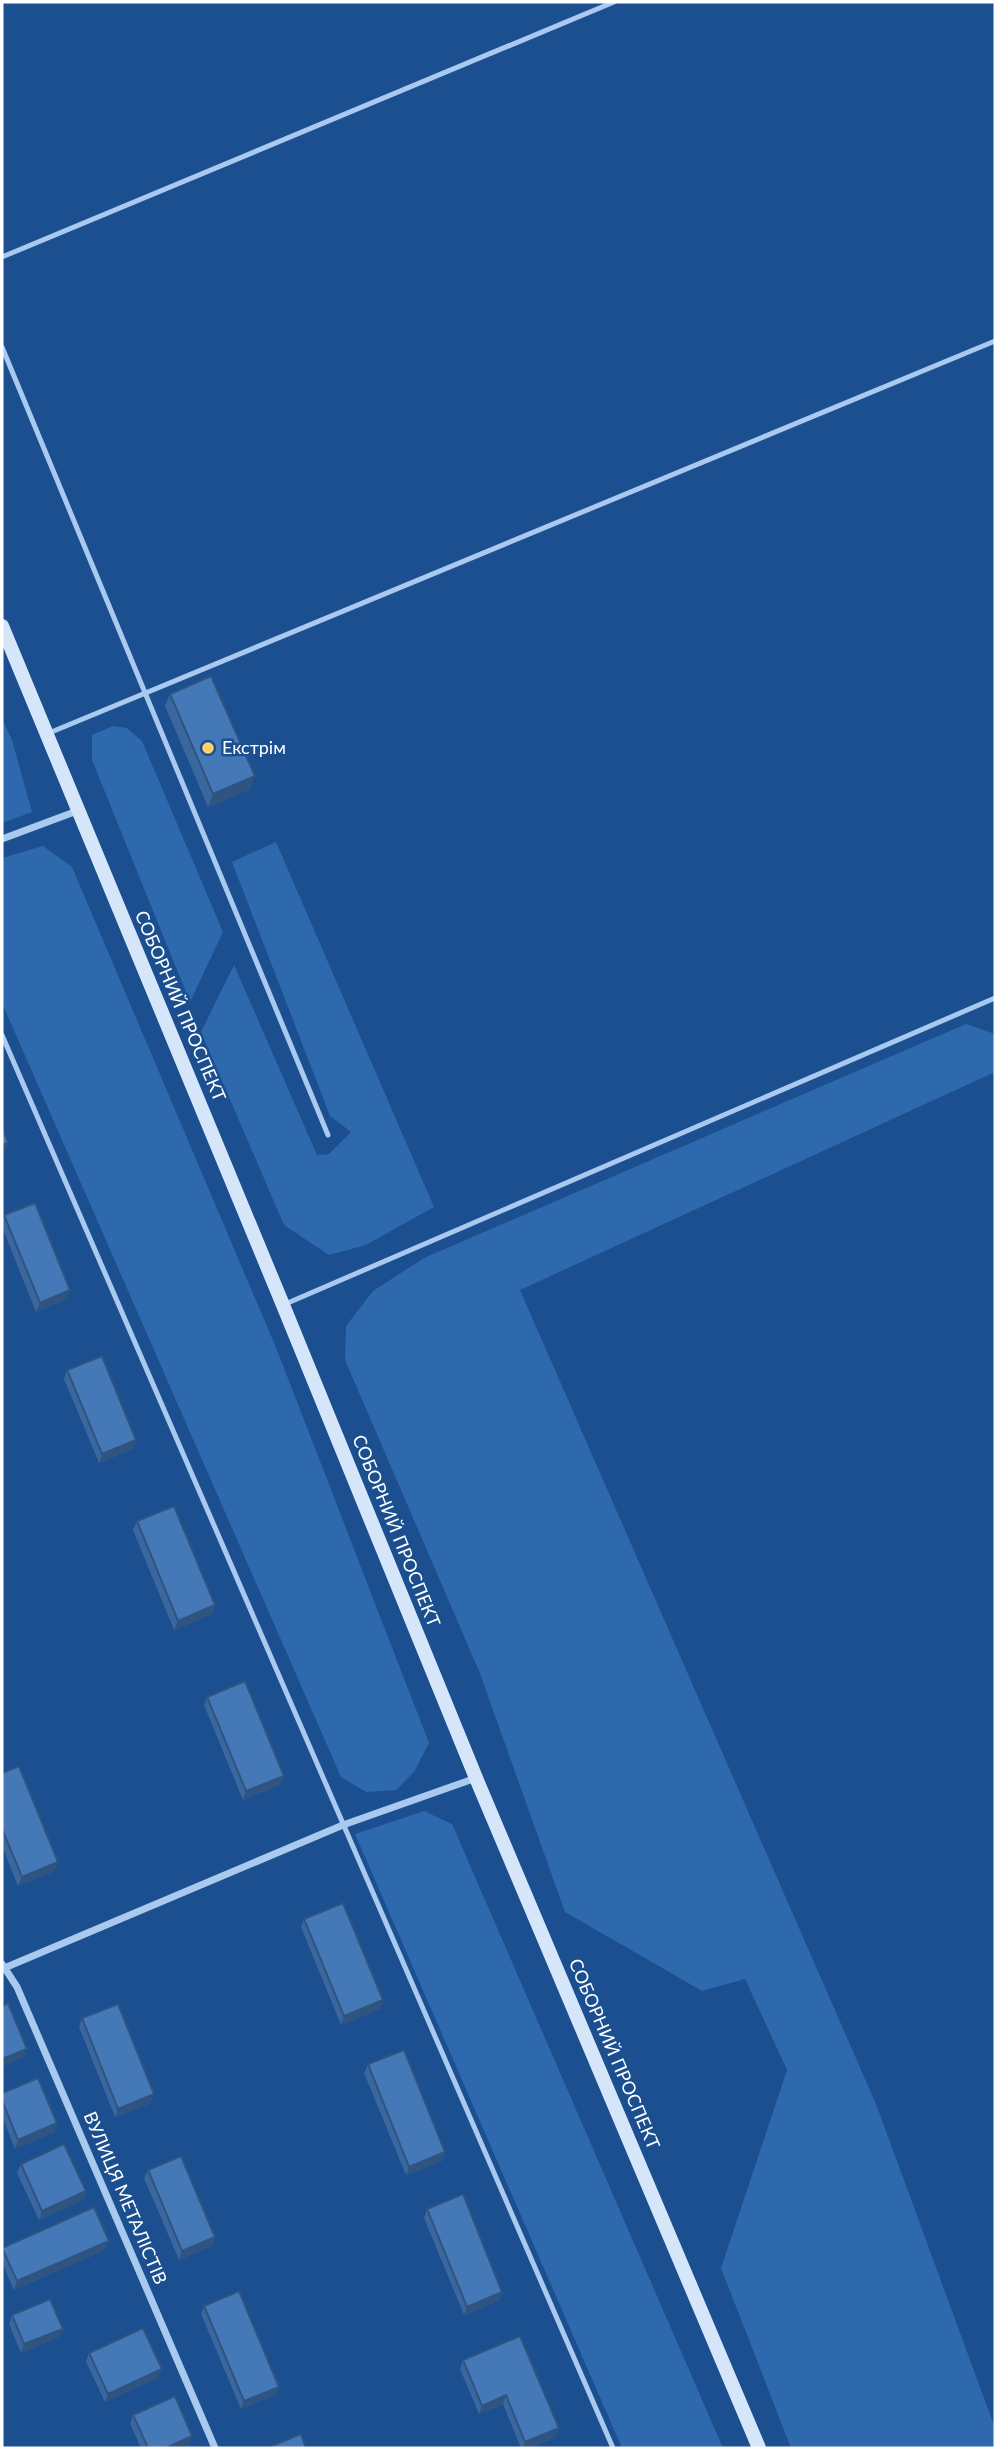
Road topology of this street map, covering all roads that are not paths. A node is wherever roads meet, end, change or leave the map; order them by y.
1 (614, 2) edge
2 (2, 257) edge
3 (995, 341) edge
4 (2, 347) edge
5 (2, 626) edge
6 (145, 693) junction
7 (46, 734) junction
8 (77, 811) junction
9 (2, 839) edge
10 (995, 998) edge
11 (2, 1035) edge
12 (328, 1135) dead end
13 (283, 1305) junction
14 (476, 1779) junction
15 (343, 1825) junction
16 (2, 1967) edge
17 (215, 2448) edge
18 (613, 2448) edge
19 (759, 2448) edge

1 - 2 lane
3 - 6 lane
4 - 6 lane
5 - 7 main road, СОБОРНИЙ ПРОСПЕКТ
6 - 7 lane
6 - 12 lane
7 - 8 main road, СОБОРНИЙ ПРОСПЕКТ
8 - 9 street
8 - 13 main road, СОБОРНИЙ ПРОСПЕКТ
10 - 13 lane
11 - 15 lane
13 - 14 main road, СОБОРНИЙ ПРОСПЕКТ
14 - 15 street
14 - 19 main road, СОБОРНИЙ ПРОСПЕКТ
15 - 16 street
15 - 18 lane
16 - 17 street, ВУЛИЦЯ МЕТАЛІСТІВ

